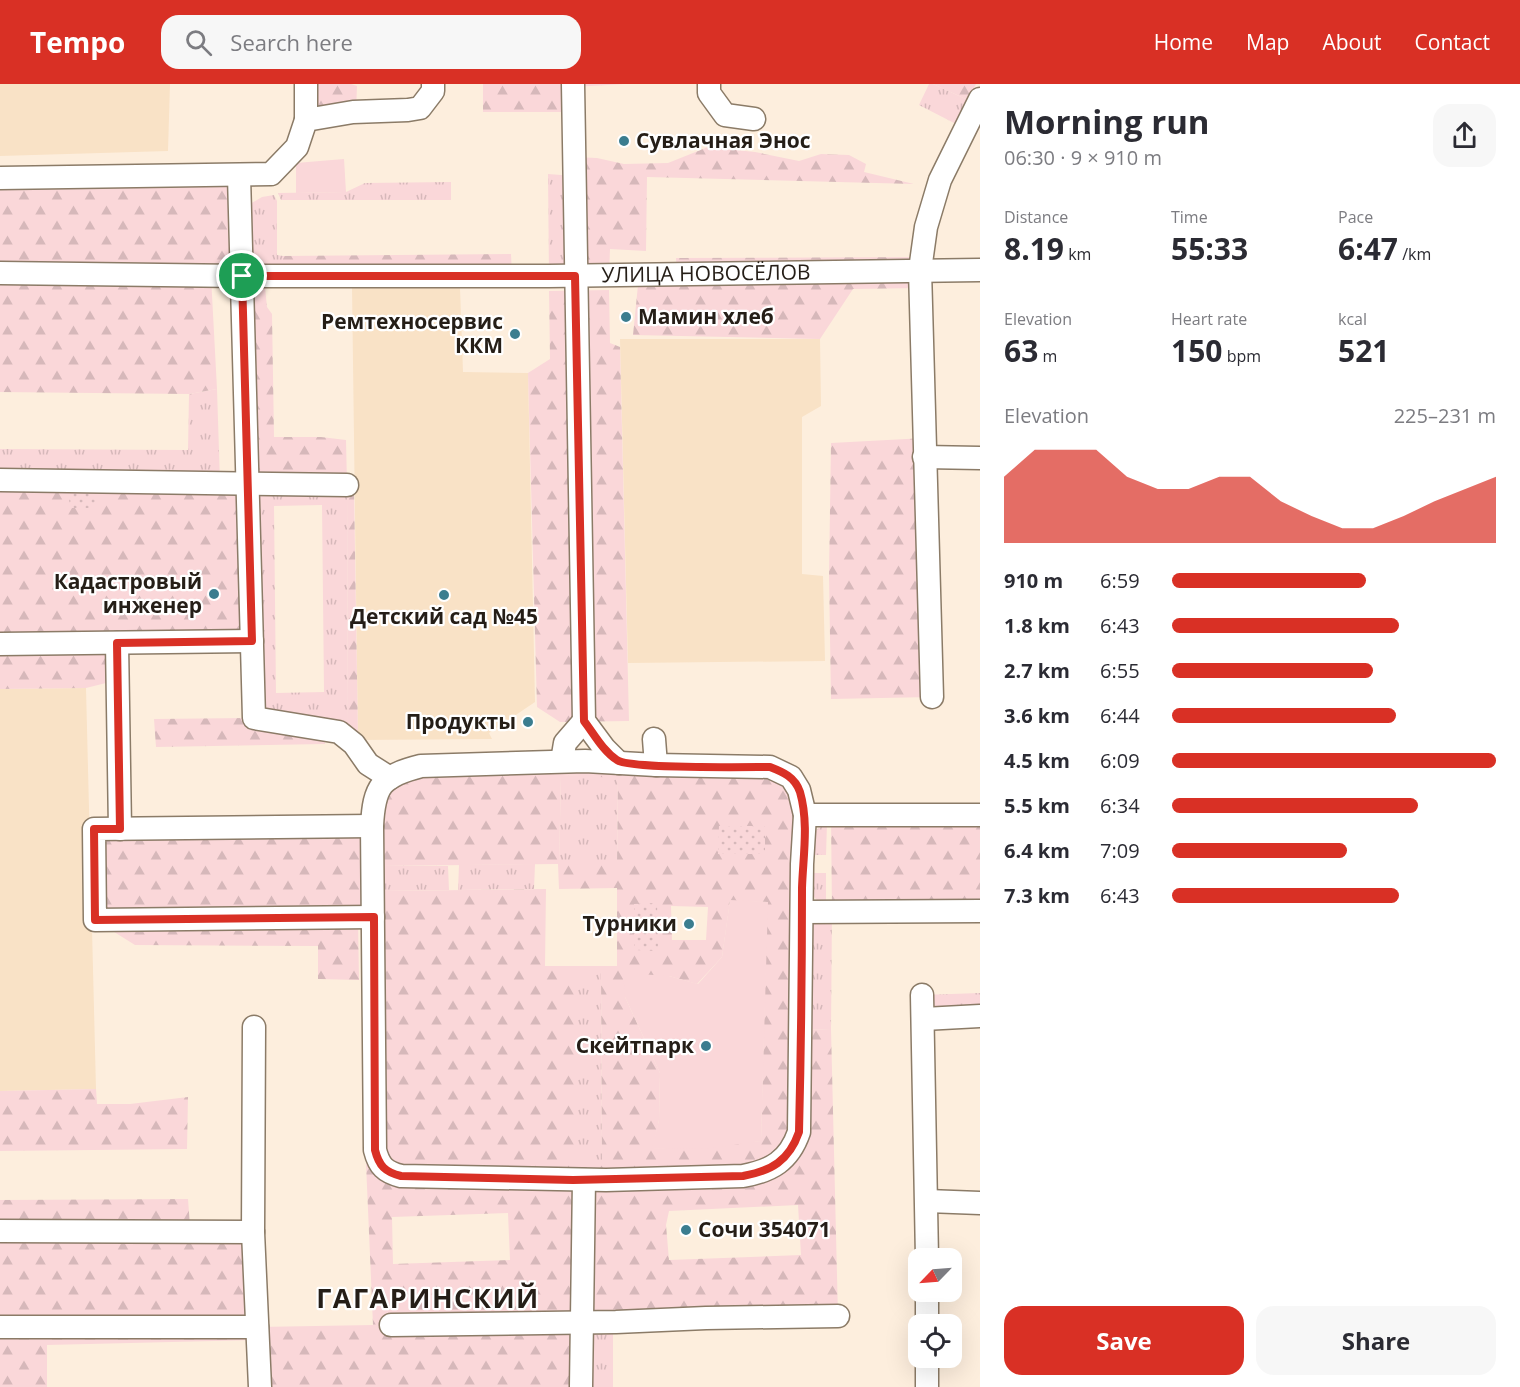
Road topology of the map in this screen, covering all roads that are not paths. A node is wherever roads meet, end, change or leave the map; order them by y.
1 (306, 84) edge
2 (433, 84) edge
3 (573, 84) edge
4 (709, 84) edge
5 (980, 99) edge
6 (754, 119) dead end
7 (306, 120) junction
8 (238, 176) junction
9 (0, 178) edge
10 (920, 270) junction
11 (980, 270) edge
12 (0, 273) edge
13 (242, 276) junction
14 (575, 276) junction
15 (924, 457) junction
16 (980, 458) edge
17 (0, 480) edge
18 (247, 482) junction
19 (347, 485) dead end
20 (252, 641) junction
21 (117, 643) junction
22 (0, 644) edge
23 (932, 697) dead end
24 (584, 721) junction
25 (654, 739) dead end
26 (562, 761) junction
27 (619, 763) junction
28 (656, 765) junction
29 (390, 778) junction
30 (805, 815) junction
31 (980, 815) edge
32 (372, 826) junction
33 (120, 829) junction
34 (980, 911) edge
35 (802, 912) junction
36 (374, 917) junction
37 (922, 994) dead end
38 (980, 1016) edge
39 (924, 1019) junction
40 (254, 1028) dead end
41 (584, 1180) junction
42 (927, 1202) junction
43 (980, 1203) edge
44 (0, 1231) edge
45 (253, 1232) junction
46 (927, 1248) edge
47 (838, 1316) dead end
48 (581, 1322) junction
49 (391, 1325) dead end
50 (0, 1327) edge
51 (257, 1327) junction
52 (927, 1368) edge
53 (260, 1387) edge
54 (581, 1387) edge
55 (927, 1387) edge

1 - 7 street
2 - 7 street
3 - 14 street
4 - 6 street
5 - 10 street
7 - 8 street
8 - 9 street
8 - 13 street
10 - 11 street, УЛИЦА НОВОСЁЛОВ
10 - 14 street, УЛИЦА НОВОСЁЛОВ
10 - 15 street
12 - 13 street, УЛИЦА НОВОСЁЛОВ
13 - 14 street, УЛИЦА НОВОСЁЛОВ
13 - 18 street
14 - 24 street
15 - 16 street
15 - 23 street
17 - 18 street
18 - 19 street
18 - 20 street
20 - 21 street
20 - 29 street
21 - 22 street
21 - 33 street
24 - 26 street
24 - 27 street
25 - 28 street
26 - 27 street
26 - 29 street
27 - 28 street
28 - 30 street
29 - 32 street
30 - 31 street
30 - 35 street
32 - 33 street
32 - 36 street
33 - 36 street
34 - 35 street
35 - 41 street
36 - 41 street
37 - 39 street
38 - 39 street
39 - 42 street
40 - 45 street
41 - 48 street
42 - 43 street
42 - 46 street
44 - 45 street
45 - 51 street
47 - 48 street
48 - 49 street
48 - 54 street
50 - 51 street
51 - 53 street
52 - 55 street

